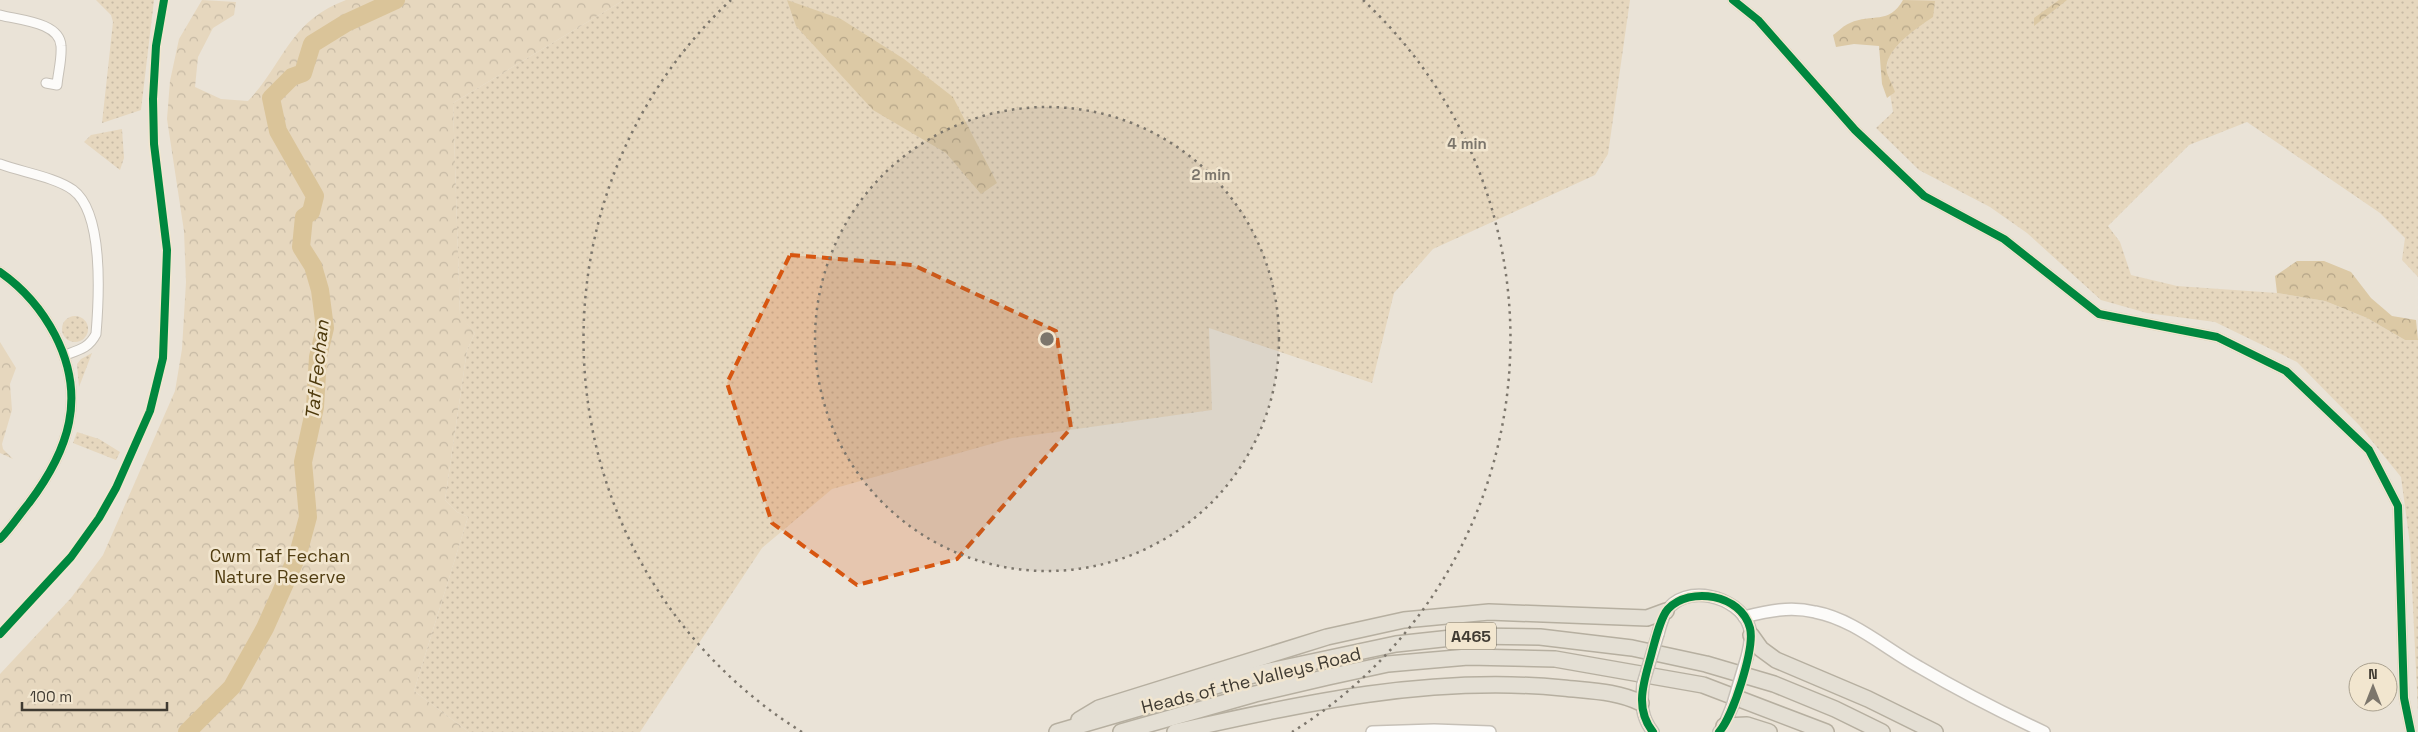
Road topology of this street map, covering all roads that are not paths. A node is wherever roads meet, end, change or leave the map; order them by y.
1 (1733, 0) edge
2 (0, 15) edge
3 (46, 83) dead end
4 (0, 164) edge
5 (0, 272) edge
6 (65, 355) junction
7 (0, 539) edge
8 (1666, 611) junction
9 (1744, 617) junction
10 (1751, 635) junction
11 (1641, 703) junction
12 (1722, 729) edge
13 (1061, 731) edge
14 (1121, 732) edge
15 (1175, 732) edge
16 (1372, 732) edge
17 (1490, 732) edge
18 (1653, 732) edge
19 (1769, 732) edge
20 (1826, 732) edge
21 (1882, 732) edge
22 (1935, 732) edge
23 (2044, 732) edge
24 (2411, 732) edge

1 - 24 street
2 - 3 street
4 - 6 street
5 - 6 street
6 - 7 street
8 - 9 street
8 - 11 street, bridge
8 - 13 highway
9 - 10 street
9 - 23 street
10 - 12 street, bridge
10 - 22 highway
11 - 15 highway
11 - 18 street
12 - 19 highway
13 - 21 highway, Heads of the Valleys Road / A465
14 - 20 highway, Heads of the Valleys Road / A465
16 - 17 street

